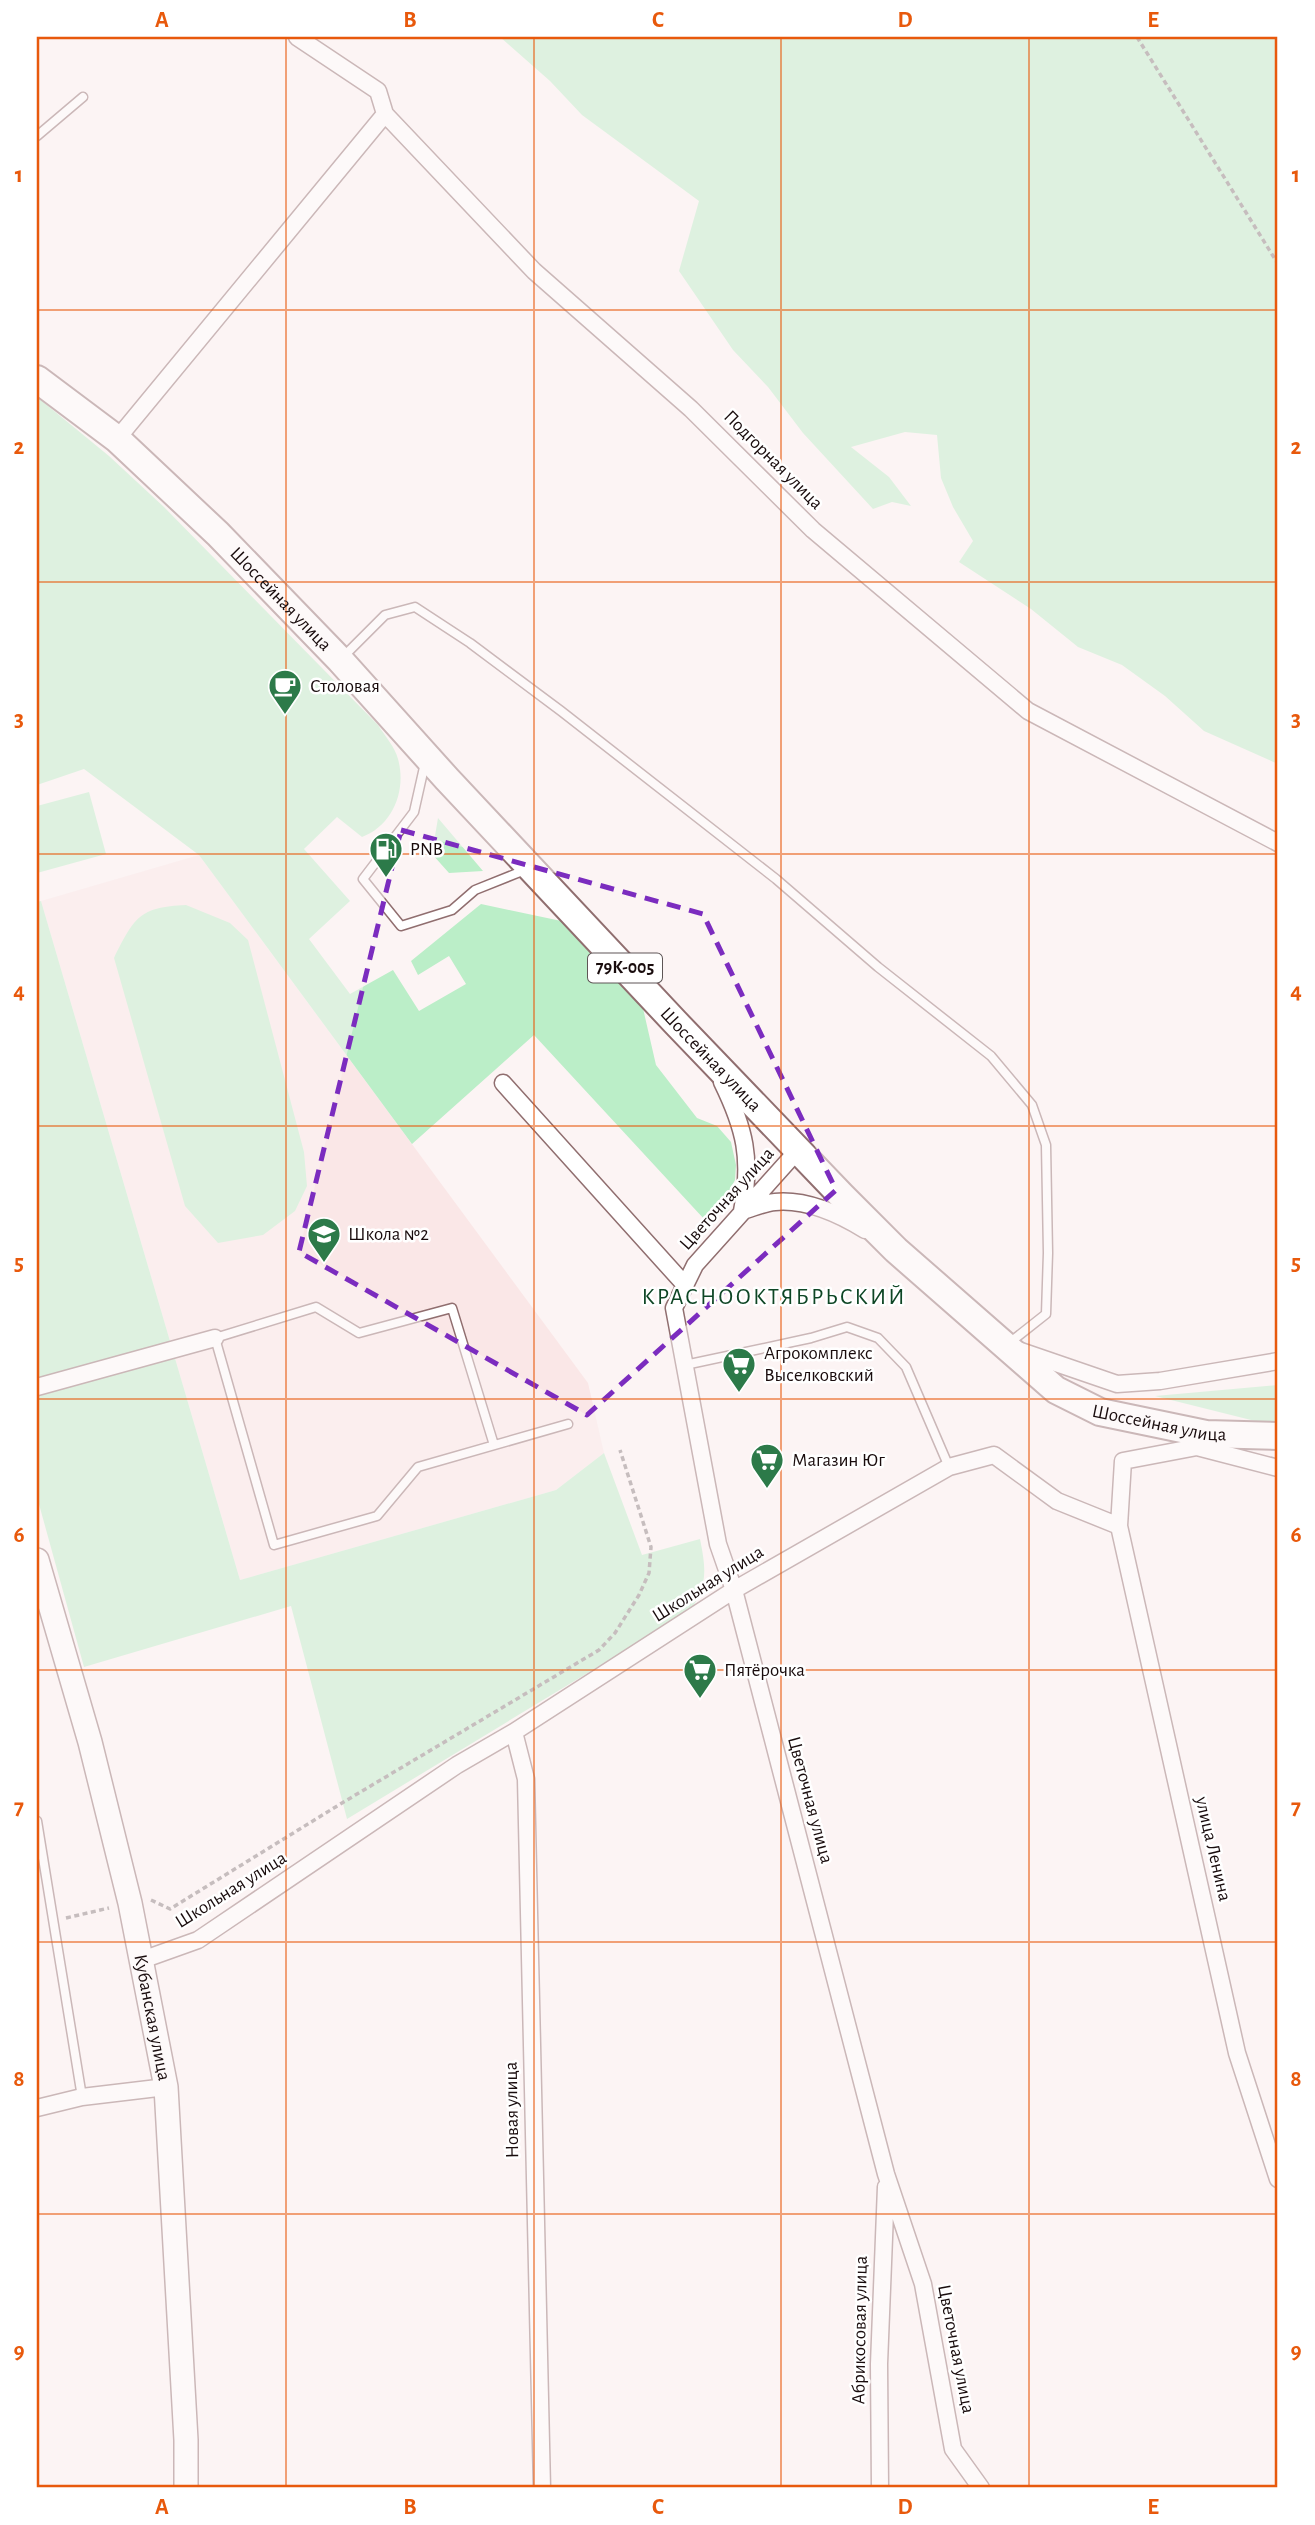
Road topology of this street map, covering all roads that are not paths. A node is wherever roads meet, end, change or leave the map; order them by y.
1 (297, 37) edge
2 (83, 97) dead end
3 (384, 114) junction
4 (37, 136) edge
5 (37, 379) edge
6 (117, 439) junction
7 (340, 660) junction
8 (426, 756) junction
9 (1278, 843) edge
10 (530, 867) junction
11 (712, 1060) junction
12 (503, 1083) dead end
13 (798, 1150) junction
14 (742, 1211) junction
15 (896, 1250) junction
16 (685, 1285) junction
17 (215, 1338) junction
18 (1006, 1346) junction
19 (1278, 1361) edge
20 (685, 1365) junction
21 (37, 1387) edge
22 (568, 1424) dead end
23 (1278, 1436) edge
24 (494, 1445) junction
25 (949, 1467) junction
26 (1278, 1468) edge
27 (1119, 1525) junction
28 (37, 1560) edge
29 (734, 1590) junction
30 (514, 1732) junction
31 (37, 1821) edge
32 (142, 1960) junction
33 (166, 2087) junction
34 (82, 2097) junction
35 (37, 2108) edge
36 (886, 2174) junction
37 (1278, 2179) edge
38 (186, 2488) edge
39 (541, 2488) edge
40 (880, 2488) edge
41 (981, 2488) edge

1 - 3 street, Подгорная улица
2 - 4 lane
3 - 6 street
3 - 9 street, Подгорная улица
5 - 6 main road, Шоссейная улица / 79К-005
6 - 7 main road, Шоссейная улица / 79К-005
7 - 8 main road, Шоссейная улица / 79К-005
7 - 18 lane
8 - 10 main road, Шоссейная улица / 79К-005
8 - 10 lane
10 - 11 main road, Шоссейная улица / 79К-005
11 - 13 main road, Шоссейная улица / 79К-005
11 - 14 street
12 - 16 street
13 - 14 street, Цветочная улица
13 - 15 main road, Шоссейная улица / 79К-005
14 - 15 street
14 - 16 street, Цветочная улица
15 - 18 main road, Шоссейная улица / 79К-005
16 - 20 street, Цветочная улица
17 - 21 street
17 - 24 lane
17 - 24 lane
18 - 19 street
18 - 23 main road, Шоссейная улица / 79К-005
20 - 25 lane
20 - 29 street, Цветочная улица
22 - 24 lane
25 - 27 street, Школьная улица
25 - 29 street, Школьная улица
26 - 27 street
27 - 37 street, улица Ленина
28 - 32 main road, Кубанская улица
29 - 30 street, Школьная улица
29 - 36 street, Цветочная улица
30 - 32 street, Школьная улица
30 - 39 street, Новая улица
31 - 34 lane
32 - 33 main road, Кубанская улица
33 - 34 street
33 - 38 main road, Кубанская улица
34 - 35 street
36 - 40 street, Абрикосовая улица
36 - 41 street, Цветочная улица

